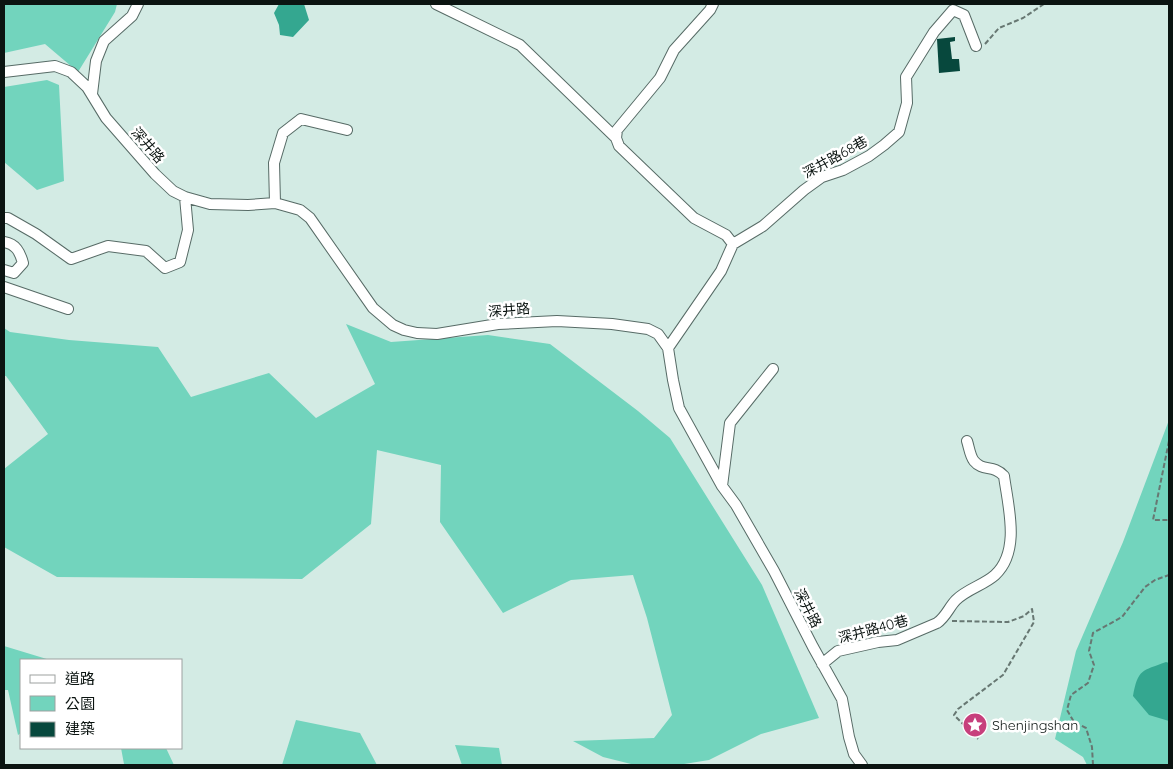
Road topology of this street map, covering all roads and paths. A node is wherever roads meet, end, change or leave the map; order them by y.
1 (138, 4) edge
2 (436, 4) edge
3 (713, 4) edge
4 (1044, 4) edge
5 (976, 46) joint
6 (4, 72) edge
7 (92, 94) junction
8 (347, 130) dead end
9 (616, 138) junction
10 (185, 197) junction
11 (275, 203) junction
12 (4, 218) edge
13 (4, 242) edge
14 (733, 244) junction
15 (4, 270) edge
16 (4, 287) edge
17 (68, 309) dead end
18 (668, 348) junction
19 (773, 369) dead end
20 (967, 441) dead end
21 (1169, 441) edge
22 (722, 486) junction
23 (1169, 520) edge
24 (1169, 575) edge
25 (943, 619) junction
26 (822, 664) junction
27 (978, 739) dead end
28 (862, 765) edge
29 (1093, 765) edge

1 - 7 street
2 - 9 street
3 - 9 street
4 - 5 path
5 - 14 street, 深井路68巷
6 - 7 street, 深井路
7 - 10 street, 深井路
8 - 11 street
9 - 14 street
10 - 11 street, 深井路
10 - 12 street
11 - 18 street, 深井路
13 - 15 street
14 - 18 street
16 - 17 street
18 - 22 street, 深井路
19 - 22 street
20 - 25 street, 深井路40巷
21 - 23 path
22 - 26 street, 深井路
24 - 29 path
25 - 26 street, 深井路40巷
25 - 27 path
26 - 28 street, 深井路

